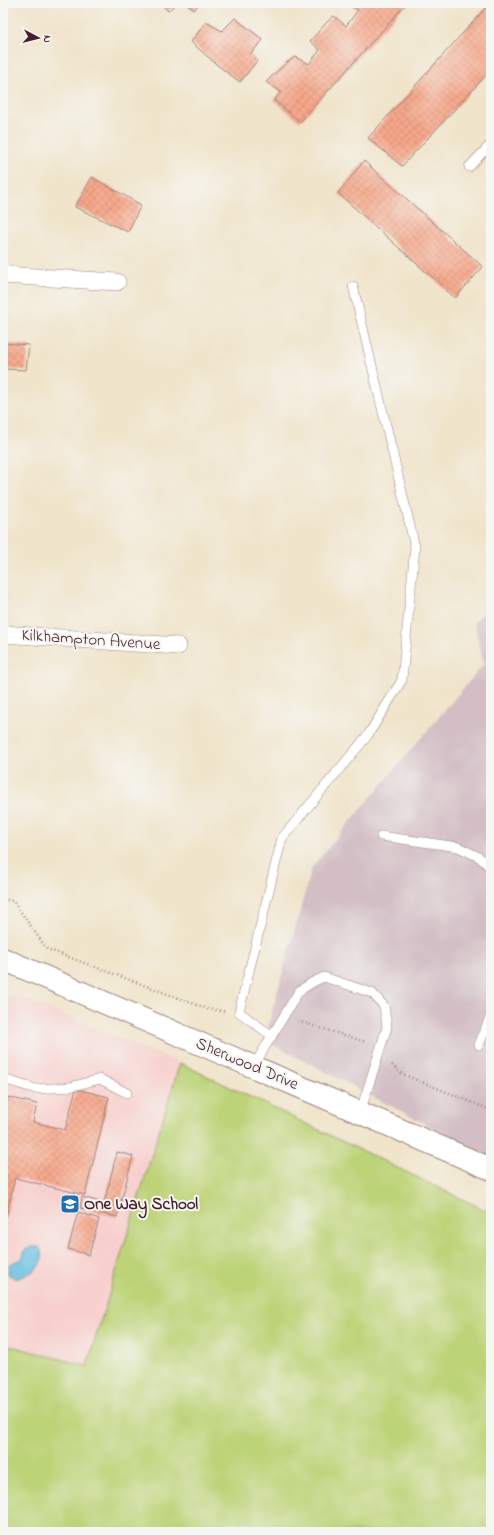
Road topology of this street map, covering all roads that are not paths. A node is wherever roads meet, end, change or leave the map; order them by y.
1 (491, 144) edge
2 (469, 167) dead end
3 (3, 275) edge
4 (117, 282) dead end
5 (353, 286) dead end
6 (3, 634) edge
7 (178, 646) dead end
8 (381, 836) dead end
9 (491, 868) edge
10 (3, 959) edge
11 (491, 1015) edge
12 (272, 1036) junction
13 (479, 1045) dead end
14 (253, 1067) junction
15 (3, 1079) edge
16 (127, 1093) dead end
17 (360, 1113) junction
18 (491, 1169) edge

1 - 2 lane
3 - 4 street
5 - 12 lane
6 - 7 street, Kilkhampton Avenue
8 - 9 lane
10 - 14 street, Sherwood Drive
11 - 13 lane
12 - 14 lane
12 - 17 lane
14 - 17 street, Sherwood Drive
15 - 16 lane
17 - 18 street, Sherwood Drive

